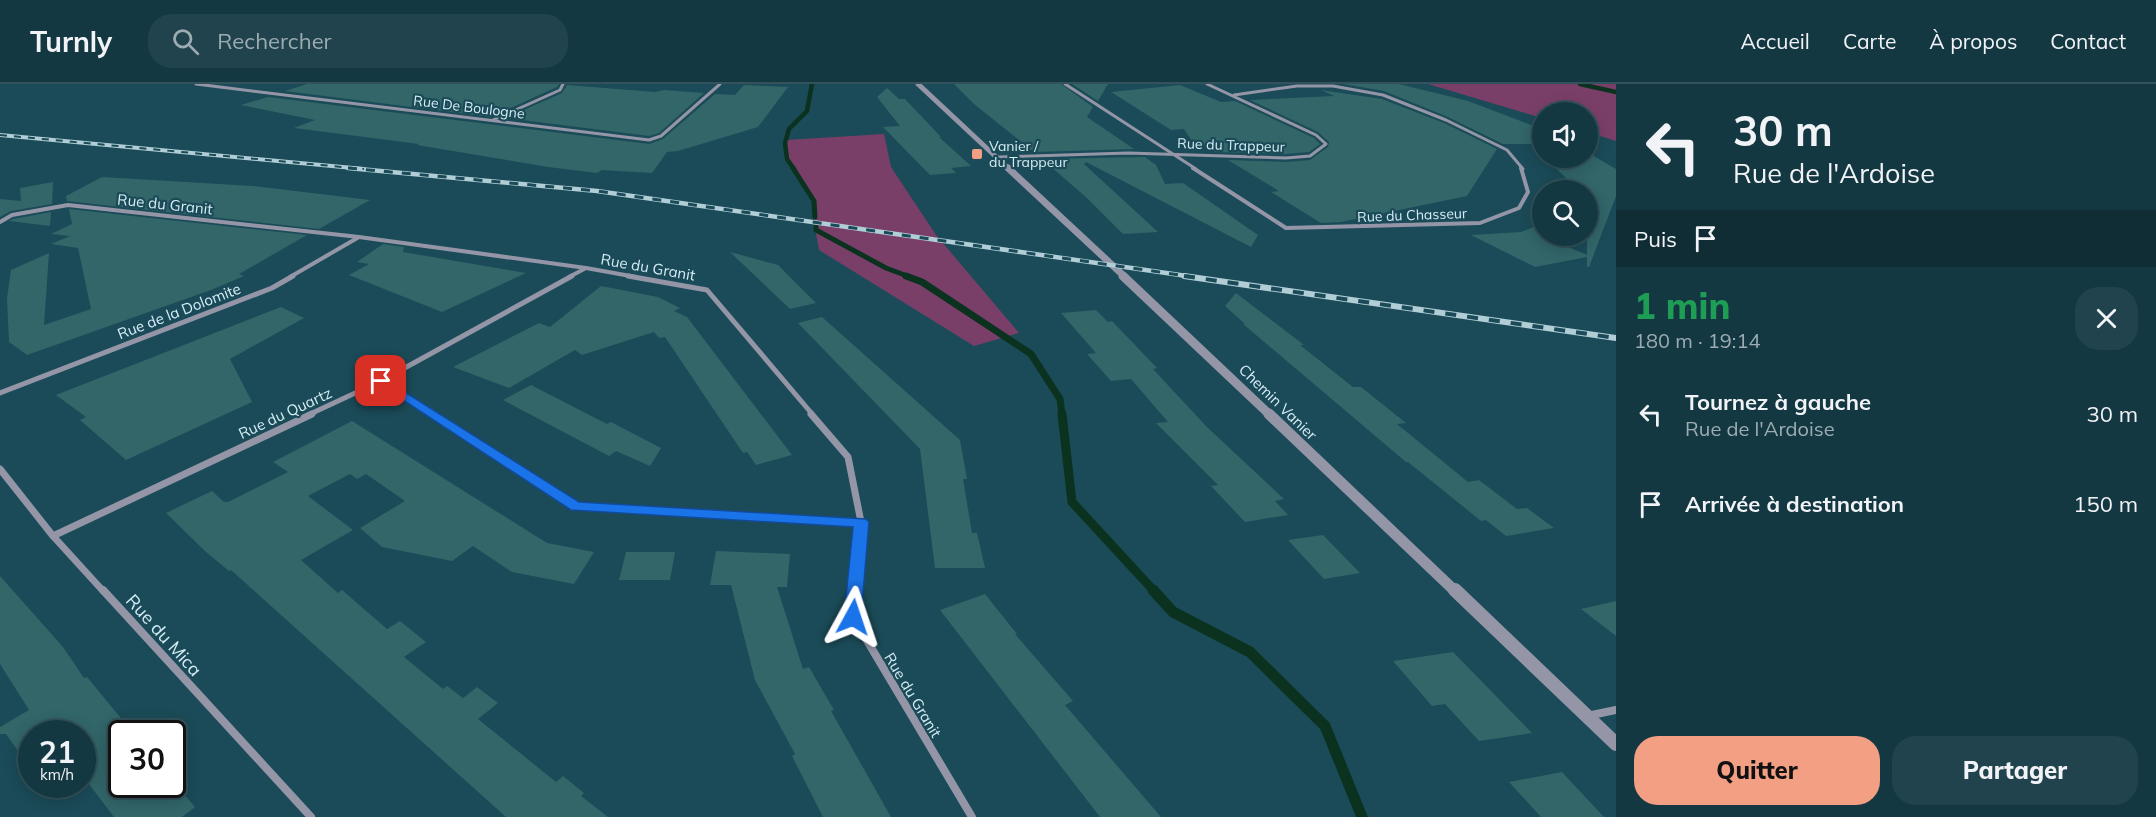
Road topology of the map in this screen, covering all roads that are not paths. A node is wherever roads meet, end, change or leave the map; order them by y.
1 (196, 84) edge
2 (563, 84) edge
3 (720, 84) edge
4 (918, 84) edge
5 (1065, 84) edge
6 (1207, 84) edge
7 (1234, 95) junction
8 (492, 120) junction
9 (1173, 154) junction
10 (998, 157) junction
11 (0, 222) edge
12 (359, 237) junction
13 (586, 268) junction
14 (381, 381) junction
15 (0, 393) edge
16 (0, 469) edge
17 (861, 522) junction
18 (53, 536) junction
19 (1616, 710) edge
20 (1586, 716) junction
21 (1616, 744) edge
22 (311, 817) edge
23 (972, 817) edge

1 - 8 street, Rue De Boulogne
2 - 8 street
3 - 8 street, Rue De Boulogne
4 - 10 street, Chemin Vanier
5 - 9 street, Rue du Chasseur
6 - 7 street, Rue du Trappeur
7 - 9 street, Rue du Trappeur
7 - 9 street, Rue du Chasseur
9 - 10 street, Rue du Trappeur
10 - 20 street, Chemin Vanier
11 - 12 street, Rue du Granit
12 - 13 street, Rue du Granit
12 - 15 street, Rue de la Dolomite
13 - 14 street, Rue du Quartz
13 - 17 street, Rue du Granit
14 - 17 street
14 - 18 street, Rue du Quartz
16 - 18 street, Rue du Mica
17 - 23 street, Rue du Granit
18 - 22 street, Rue du Mica
19 - 20 street
20 - 21 street, Chemin Vanier

